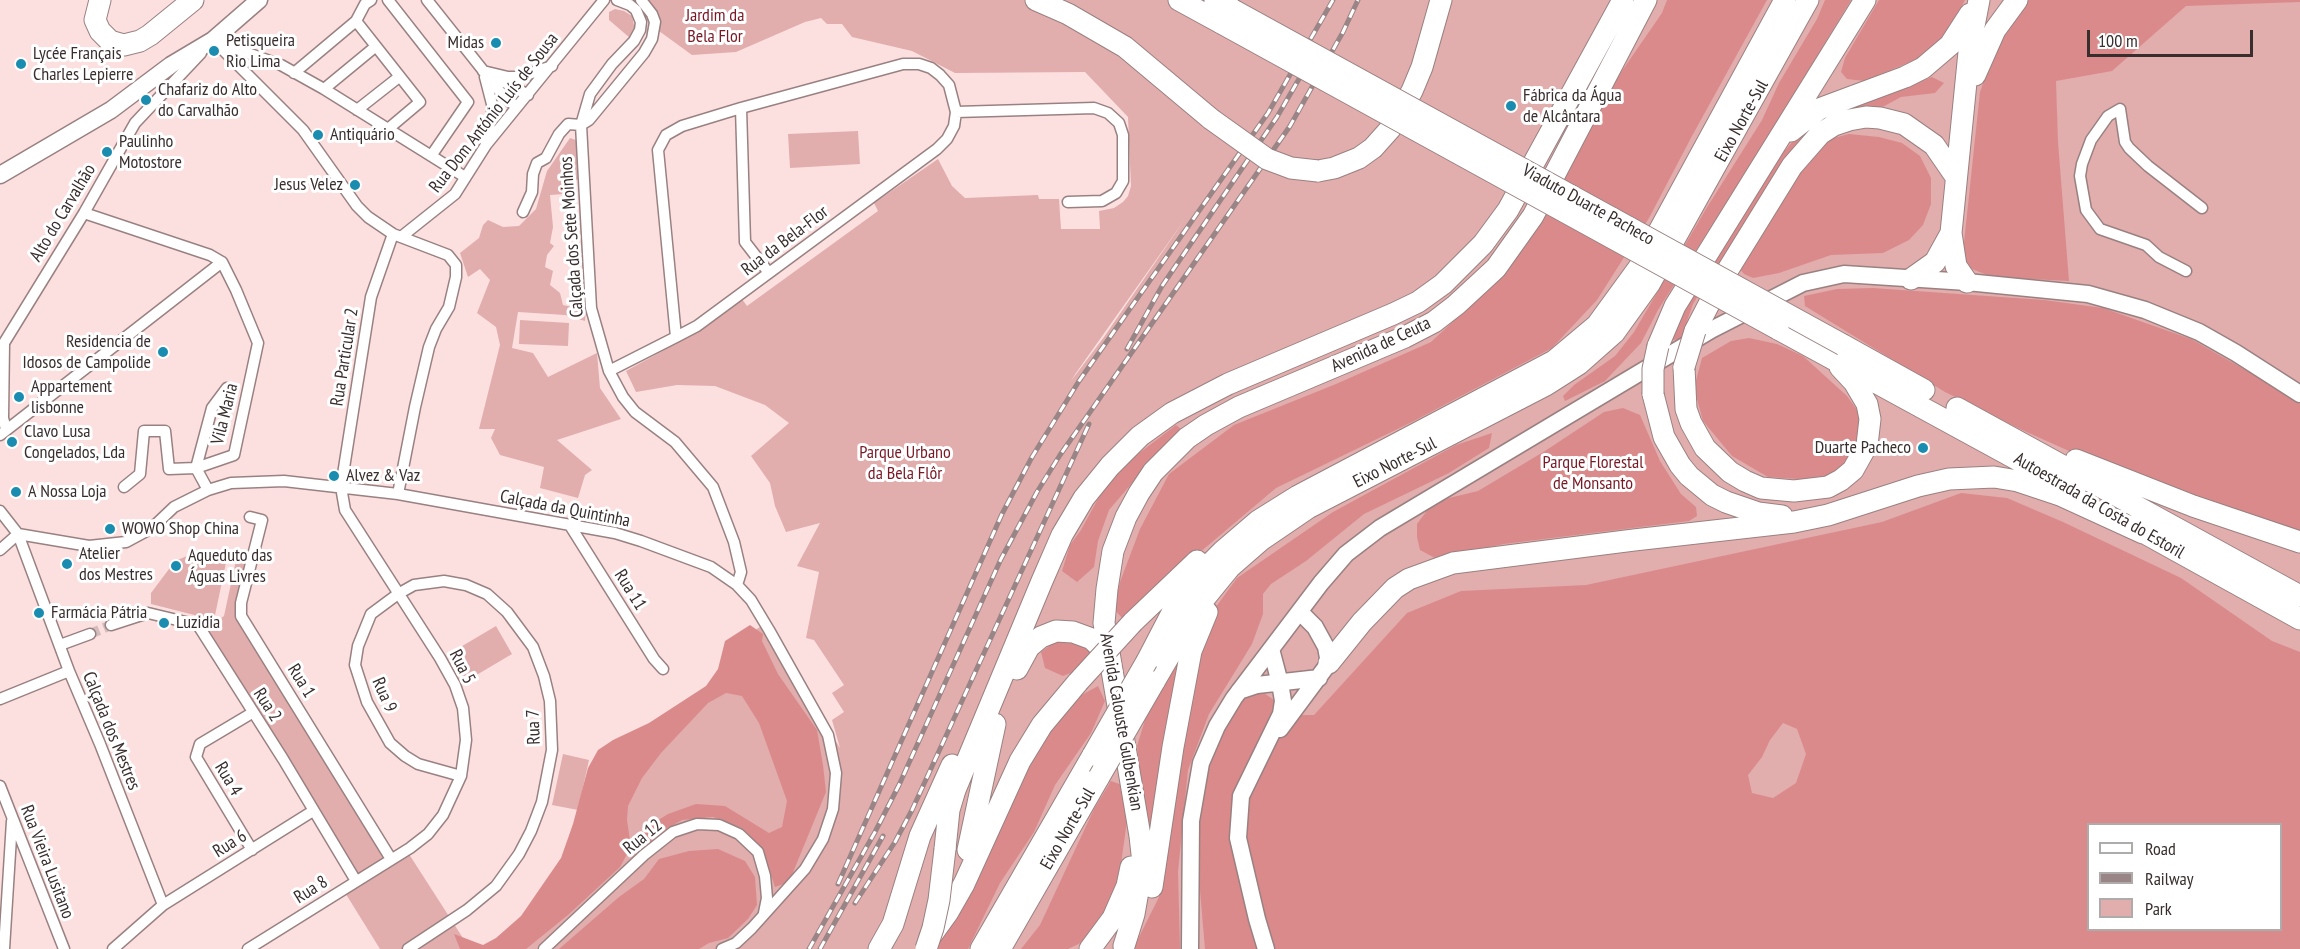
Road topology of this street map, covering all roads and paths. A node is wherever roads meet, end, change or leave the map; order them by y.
1 (100, 0) edge
2 (193, 0) edge
3 (259, 0) edge
4 (370, 0) edge
5 (388, 0) edge
6 (427, 0) edge
7 (604, 0) edge
8 (617, 0) edge
9 (641, 0) edge
10 (1036, 0) edge
11 (1179, 0) edge
12 (1441, 0) edge
13 (1623, 0) edge
14 (1646, 0) edge
15 (1785, 0) edge
16 (1808, 0) edge
17 (1865, 0) edge
18 (1978, 0) edge
19 (2017, 0) edge
20 (1224, 11) edge
21 (356, 21) junction
22 (213, 40) junction
23 (375, 47) junction
24 (553, 65) junction
25 (483, 71) junction
26 (294, 73) junction
27 (399, 77) junction
28 (324, 89) junction
29 (528, 95) junction
30 (517, 107) junction
31 (741, 108) junction
32 (357, 110) junction
33 (956, 112) junction
34 (1963, 113) junction
35 (581, 125) junction
36 (387, 129) junction
37 (486, 145) junction
38 (1769, 153) junction
39 (431, 156) junction
40 (0, 175) edge
41 (465, 177) junction
42 (1956, 177) junction
43 (1068, 202) dead end
44 (2202, 208) dead end
45 (523, 212) dead end
46 (84, 213) junction
47 (1951, 233) junction
48 (397, 236) junction
49 (222, 262) junction
50 (2186, 271) dead end
51 (769, 273) junction
52 (1911, 279) junction
53 (1967, 282) junction
54 (1393, 314) junction
55 (676, 337) junction
56 (1405, 337) junction
57 (1830, 351) junction
58 (609, 371) junction
59 (1228, 384) junction
60 (227, 388) dead end
61 (1898, 393) joint
62 (2300, 394) edge
63 (1944, 401) junction
64 (1239, 407) junction
65 (3, 432) edge
66 (196, 468) junction
67 (124, 487) dead end
68 (341, 488) junction
69 (208, 490) junction
70 (398, 494) junction
71 (1850, 508) junction
72 (0, 511) edge
73 (250, 517) dead end
74 (571, 527) junction
75 (2143, 533) junction
76 (18, 534) junction
77 (1253, 535) junction
78 (2300, 542) edge
79 (0, 550) edge
80 (1042, 581) junction
81 (737, 585) junction
82 (398, 594) junction
83 (2300, 596) edge
84 (1105, 609) joint
85 (1300, 612) junction
86 (2300, 619) edge
87 (111, 625) tunnel mouth
88 (90, 633) tunnel mouth
89 (60, 645) junction
90 (1271, 649) junction
91 (1110, 664) junction
92 (663, 669) dead end
93 (69, 671) junction
94 (1324, 671) junction
95 (1280, 683) junction
96 (1239, 691) junction
97 (0, 699) edge
98 (252, 713) junction
99 (995, 724) junction
100 (1260, 754) junction
101 (461, 777) junction
102 (0, 786) edge
103 (313, 811) junction
104 (12, 816) junction
105 (1140, 836) junction
106 (945, 849) junction
107 (252, 850) junction
108 (391, 859) junction
109 (4, 864) edge
110 (356, 881) junction
111 (955, 902) junction
112 (163, 905) junction
113 (764, 914) junction
114 (1123, 948) edge
115 (4, 949) edge
116 (64, 949) edge
117 (114, 949) edge
118 (248, 949) edge
119 (408, 949) edge
120 (544, 949) edge
121 (722, 949) edge
122 (879, 949) edge
123 (919, 949) edge
124 (926, 949) edge
125 (981, 949) edge
126 (1000, 949) edge
127 (1090, 949) edge
128 (1190, 949) edge
129 (1266, 949) edge

1 - 2 highway
3 - 22 main road
4 - 21 street
5 - 39 street
6 - 25 street
7 - 24 street, Rua Dom António Luís de Sousa
8 - 35 street
9 - 35 street
10 - 12 highway, bridge
11 - 20 highway, Viaduto Duarte Pacheco
13 - 54 highway, Avenida de Ceuta
14 - 56 highway, Avenida de Ceuta
15 - 77 highway, Eixo Norte-Sul
16 - 77 highway, Eixo Norte-Sul
17 - 38 highway
18 - 34 highway
18 - 38 highway
19 - 34 highway
20 - 57 highway, Viaduto Duarte Pacheco, bridge
21 - 23 street
21 - 26 street
22 - 26 street
22 - 40 main road
22 - 46 street, Alto do Carvalhão
22 - 48 street
23 - 27 street
23 - 28 street
24 - 25 street
24 - 29 street, Rua Dom António Luís de Sousa
25 - 29 street
25 - 30 street
25 - 37 street
26 - 28 street
27 - 32 street
27 - 36 street
28 - 32 street
29 - 30 street, Rua Dom António Luís de Sousa
30 - 37 street, Rua Dom António Luís de Sousa
31 - 33 street
31 - 51 street
31 - 55 street
32 - 36 street
33 - 43 street
33 - 51 street, Rua da Bela-Flor
34 - 42 highway
35 - 45 street
35 - 58 street, Calçada dos Sete Moinhos
36 - 39 street
37 - 41 street, Rua Dom António Luís de Sousa
38 - 71 highway, bridge
39 - 41 street
41 - 48 street, Rua Dom António Luís de Sousa
42 - 47 highway
42 - 57 highway, bridge
44 - 50 street
46 - 49 street
46 - 65 street, Alto do Carvalhão
47 - 52 highway
47 - 53 highway
48 - 68 street, Rua Particular 2
48 - 70 street
49 - 65 street
49 - 66 street, Vila Maria
51 - 55 street, Rua da Bela-Flor
52 - 53 main road
52 - 85 main road
53 - 62 main road
54 - 56 highway
54 - 59 highway, Avenida de Ceuta
55 - 58 street, Rua da Bela-Flor
56 - 64 highway, Avenida de Ceuta
57 - 61 highway, Viaduto Duarte Pacheco
57 - 63 highway, Viaduto Duarte Pacheco
58 - 81 street, Calçada dos Sete Moinhos
59 - 64 highway
59 - 80 highway, Avenida de Ceuta
60 - 66 street, Vila Maria
61 - 75 highway, Autoestrada da Costa do Estoril
63 - 78 highway
63 - 83 highway, Autoestrada da Costa do Estoril
64 - 84 highway, Avenida de Ceuta
66 - 67 street
66 - 69 street
68 - 69 street, Calçada da Quintinha
68 - 70 street, Calçada da Quintinha
68 - 82 street, Rua 5
69 - 76 street, Calçada da Quintinha
70 - 74 street, Calçada da Quintinha
71 - 75 highway
71 - 94 highway
72 - 76 street, Calçada dos Mestres
73 - 108 street, Rua 1
74 - 81 street, Calçada da Quintinha
74 - 92 street, Rua 11
75 - 86 highway, Autoestrada da Costa do Estoril
76 - 79 street
76 - 89 street, Calçada dos Mestres
77 - 111 highway, bridge
77 - 114 highway
77 - 125 highway, Eixo Norte-Sul, bridge
77 - 126 highway, Eixo Norte-Sul, bridge
80 - 106 highway
80 - 122 highway
81 - 113 street, Calçada da Quintinha
82 - 101 street, Rua 5
82 - 101 street, Rua 9
82 - 119 street, Rua 7
84 - 91 highway, Avenida Calouste Gulbenkian
85 - 90 main road
85 - 94 main road
87 - 98 street, Rua 2
88 - 89 street
89 - 93 street, Calçada dos Mestres
90 - 95 main road
90 - 96 main road
91 - 99 highway
91 - 105 highway, Avenida Calouste Gulbenkian
93 - 97 street
93 - 112 street, Calçada dos Mestres
94 - 95 main road
94 - 100 main road
95 - 96 main road
95 - 100 main road
96 - 128 main road
98 - 103 street, Rua 2
98 - 107 street, Rua 4
99 - 106 highway
99 - 111 highway
100 - 129 main road
101 - 108 street, Rua 5
102 - 104 street, Rua Vieira Lusitano
103 - 107 street, Rua 6
103 - 110 street, Rua 2
104 - 109 street
104 - 116 street, Rua Vieira Lusitano
105 - 114 highway, Avenida Calouste Gulbenkian
105 - 127 highway
106 - 124 highway, bridge
107 - 112 street, Rua 6
108 - 110 street, Rua 8
109 - 115 street
110 - 118 street, Rua 8
111 - 123 highway
112 - 117 street
113 - 120 street, Rua 12
113 - 121 street, Calçada da Quintinha

